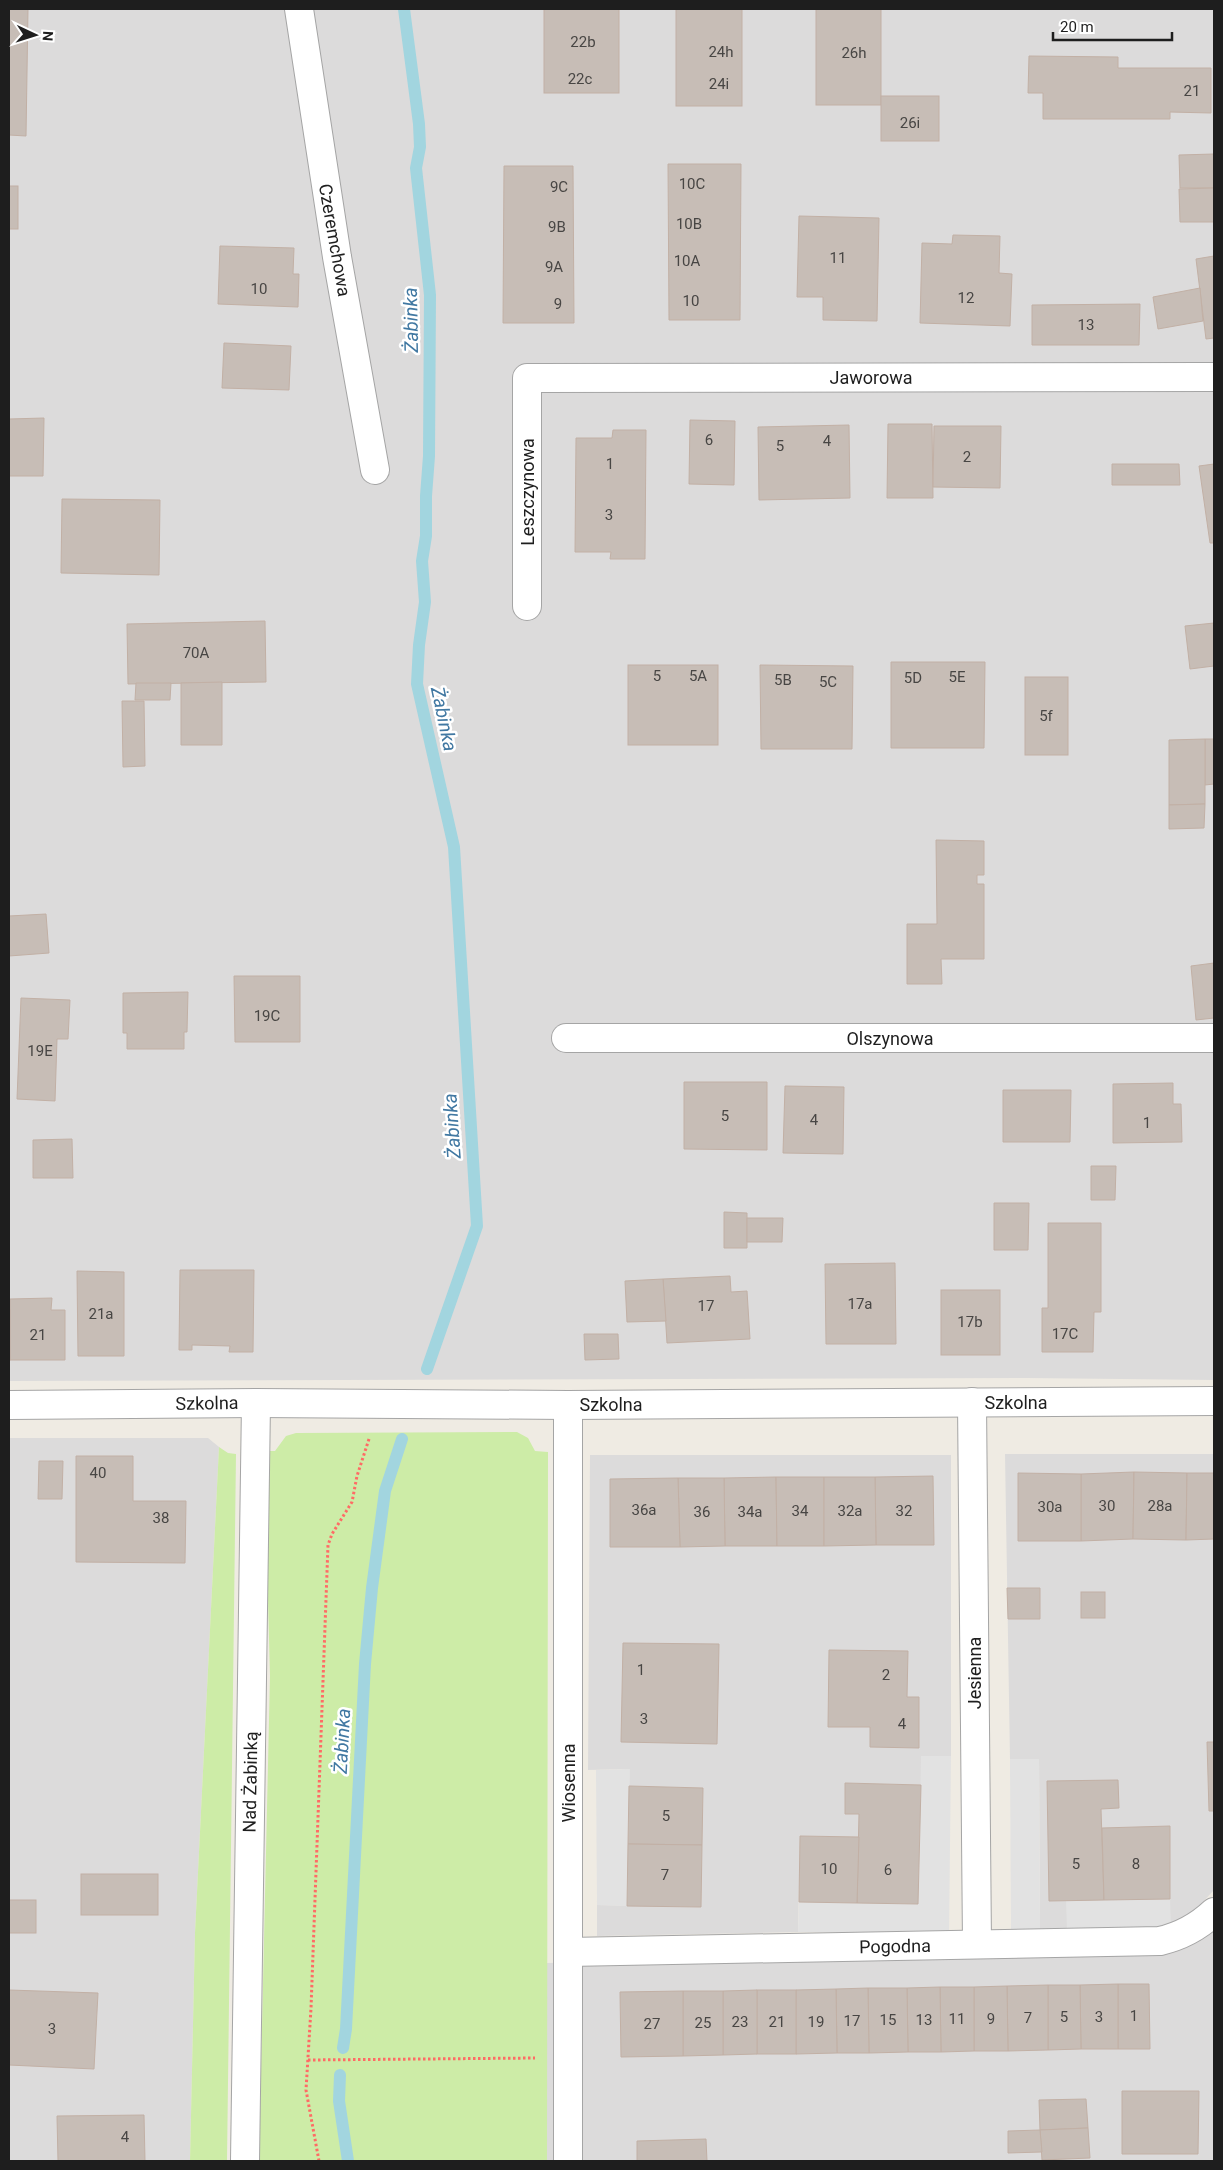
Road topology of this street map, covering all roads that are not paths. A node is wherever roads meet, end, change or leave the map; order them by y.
1 (299, 9) edge
2 (1214, 377) edge
3 (528, 378) joint
4 (375, 470) dead end
5 (527, 606) dead end
6 (566, 1038) dead end
7 (1214, 1038) edge
8 (1214, 1401) edge
9 (972, 1402) junction
10 (256, 1403) junction
11 (9, 1405) edge
12 (568, 1405) junction
13 (1214, 1912) edge
14 (977, 1944) junction
15 (568, 1952) junction
16 (245, 2161) edge
17 (568, 2161) edge

1 - 4 street, Czeremchowa
2 - 3 street, Jaworowa
3 - 5 street, Leszczynowa
6 - 7 street, Olszynowa
8 - 9 street, Szkolna
9 - 12 street, Szkolna
9 - 14 street, Jesienna
10 - 11 street, Szkolna
10 - 12 street, Szkolna
10 - 16 street, Nad Żabinką
12 - 15 street, Wiosenna
13 - 14 street, Pogodna
14 - 15 street, Pogodna
15 - 17 street, Wiosenna

